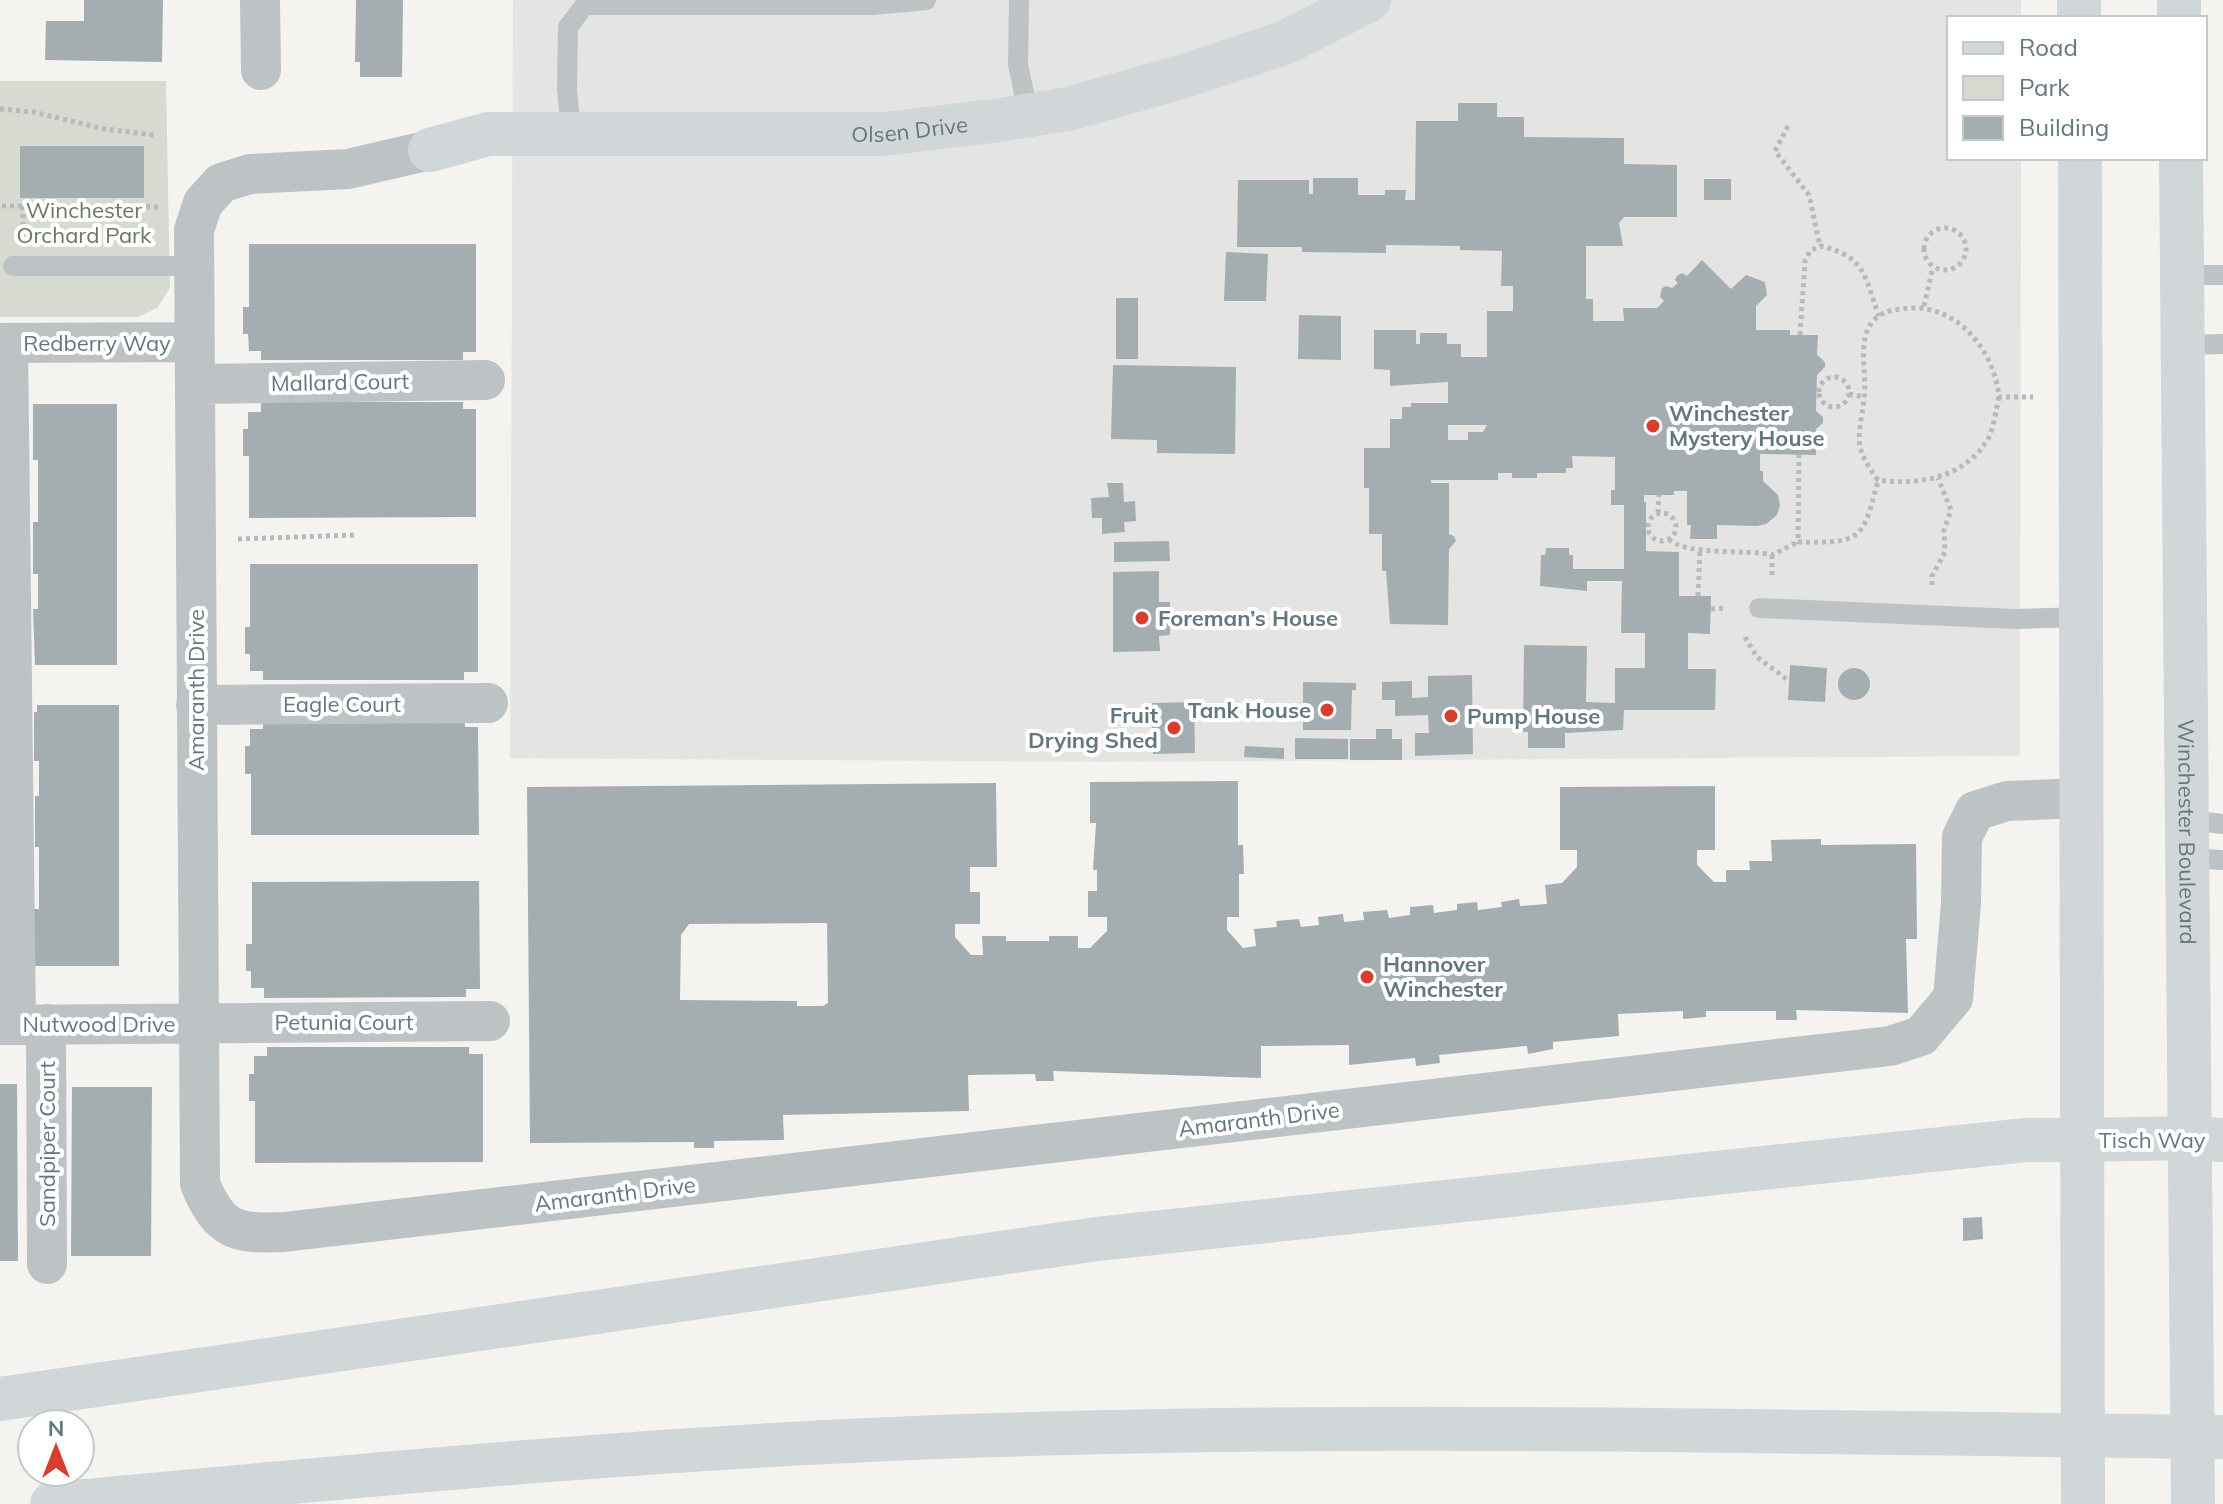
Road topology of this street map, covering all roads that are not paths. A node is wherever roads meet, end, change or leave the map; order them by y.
1 (260, 0) edge
2 (926, 0) edge
3 (1019, 0) edge
4 (1369, 0) edge
5 (261, 70) dead end
6 (1029, 116) junction
7 (571, 133) junction
8 (430, 150) joint
9 (2080, 160) edge
10 (2181, 160) edge
11 (13, 266) dead end
12 (194, 266) junction
13 (2203, 275) edge
14 (195, 342) junction
15 (4, 343) edge
16 (2203, 344) edge
17 (485, 380) dead end
18 (195, 384) junction
19 (1752, 615) road end
20 (2081, 617) junction
21 (488, 703) dead end
22 (196, 705) junction
23 (2082, 798) junction
24 (2206, 841) edge
25 (490, 1021) dead end
26 (198, 1023) junction
27 (21, 1024) edge
28 (2207, 1139) edge
29 (2080, 1140) junction
30 (47, 1264) dead end
31 (0, 1399) edge
32 (2223, 1437) edge
33 (52, 1504) edge
34 (2083, 1504) edge
35 (2193, 1504) edge

1 - 5 street
2 - 7 lane
3 - 6 lane
4 - 6 main road, Olsen Drive
6 - 7 main road, Olsen Drive
7 - 8 main road, Olsen Drive
8 - 12 street, Amaranth Drive
9 - 20 main road
10 - 13 main road, Winchester Boulevard
11 - 12 lane
12 - 14 street, Amaranth Drive
13 - 16 main road, Winchester Boulevard
14 - 15 street, Redberry Way
14 - 18 street, Amaranth Drive
15 - 27 street, Sandpiper Court
16 - 24 main road, Winchester Boulevard
17 - 18 street, Mallard Court
18 - 22 street, Amaranth Drive
19 - 20 lane
20 - 23 main road
21 - 22 street, Eagle Court
22 - 26 street, Amaranth Drive
23 - 26 street, Amaranth Drive
23 - 29 main road
24 - 28 main road, Winchester Boulevard
25 - 26 street, Petunia Court
26 - 27 street, Nutwood Drive
27 - 30 street, Sandpiper Court
28 - 29 main road, Tisch Way
28 - 35 main road, Winchester Boulevard
29 - 31 main road, Tisch Way
29 - 34 main road
32 - 33 main road

